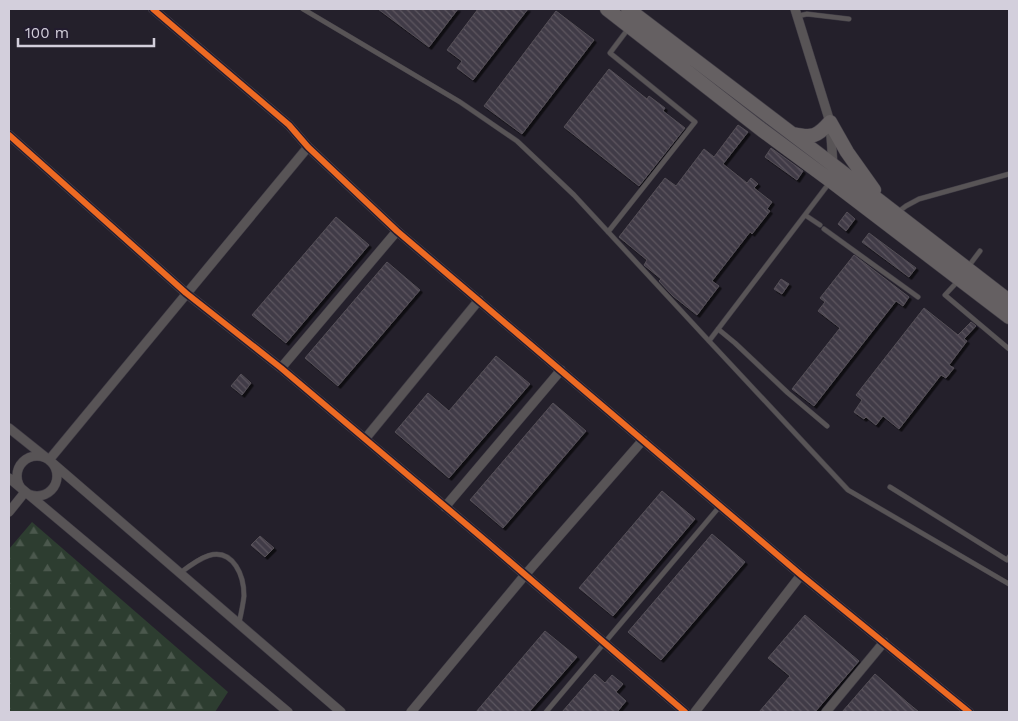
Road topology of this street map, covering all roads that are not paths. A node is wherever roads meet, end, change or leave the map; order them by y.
1 (153, 9) edge
2 (302, 9) edge
3 (607, 9) edge
4 (797, 12) edge
5 (632, 17) edge
6 (849, 19) dead end
7 (830, 122) junction
8 (792, 134) junction
9 (9, 135) edge
10 (308, 147) junction
11 (833, 164) junction
12 (1009, 174) edge
13 (831, 181) junction
14 (885, 205) junction
15 (805, 215) junction
16 (891, 218) junction
17 (397, 231) junction
18 (608, 232) junction
19 (980, 251) dead end
20 (963, 274) junction
21 (186, 293) junction
22 (918, 297) dead end
23 (479, 300) junction
24 (1009, 301) edge
25 (1009, 317) edge
26 (718, 329) junction
27 (708, 341) junction
28 (1009, 350) edge
29 (281, 368) junction
30 (561, 370) junction
31 (827, 426) dead end
32 (9, 428) edge
33 (365, 439) junction
34 (643, 440) junction
35 (49, 460) junction
36 (9, 478) edge
37 (890, 487) dead end
38 (25, 492) junction
39 (720, 506) junction
40 (445, 507) junction
41 (9, 512) edge
42 (1009, 557) edge
43 (180, 573) junction
44 (801, 575) junction
45 (525, 576) junction
46 (1009, 584) edge
47 (239, 624) junction
48 (884, 642) junction
49 (604, 644) junction
50 (288, 712) edge
51 (340, 712) edge
52 (411, 712) edge
53 (546, 712) edge
54 (685, 712) edge
55 (695, 712) edge
56 (826, 712) edge
57 (969, 712) edge

1 - 10 street
2 - 18 lane
3 - 5 street
4 - 6 lane
4 - 7 street
5 - 8 street
5 - 13 street
5 - 18 lane
7 - 8 street
7 - 11 street
7 - 14 street
8 - 11 street
9 - 21 street
10 - 17 street
10 - 21 street
11 - 13 street
11 - 14 street
12 - 16 lane
13 - 15 lane
13 - 16 street
14 - 16 street
15 - 22 lane
15 - 26 lane
16 - 20 street
17 - 23 street
17 - 29 street
18 - 27 lane
19 - 20 lane
20 - 24 street
20 - 25 street
20 - 28 lane
21 - 29 street
21 - 35 street
23 - 30 street
23 - 33 street
26 - 27 lane
26 - 31 lane
27 - 46 lane
29 - 33 street
30 - 34 street
30 - 40 street
32 - 35 street
33 - 40 street
34 - 39 street
34 - 45 street
35 - 38 street
35 - 38 street
35 - 43 street
36 - 38 street
37 - 42 lane
38 - 41 street
38 - 50 street
39 - 44 street
39 - 49 lane
40 - 45 street
43 - 47 street
43 - 47 lane
44 - 48 street
44 - 55 street
45 - 49 street
45 - 52 street
47 - 51 street
48 - 56 street
48 - 57 street
49 - 53 lane
49 - 54 street

